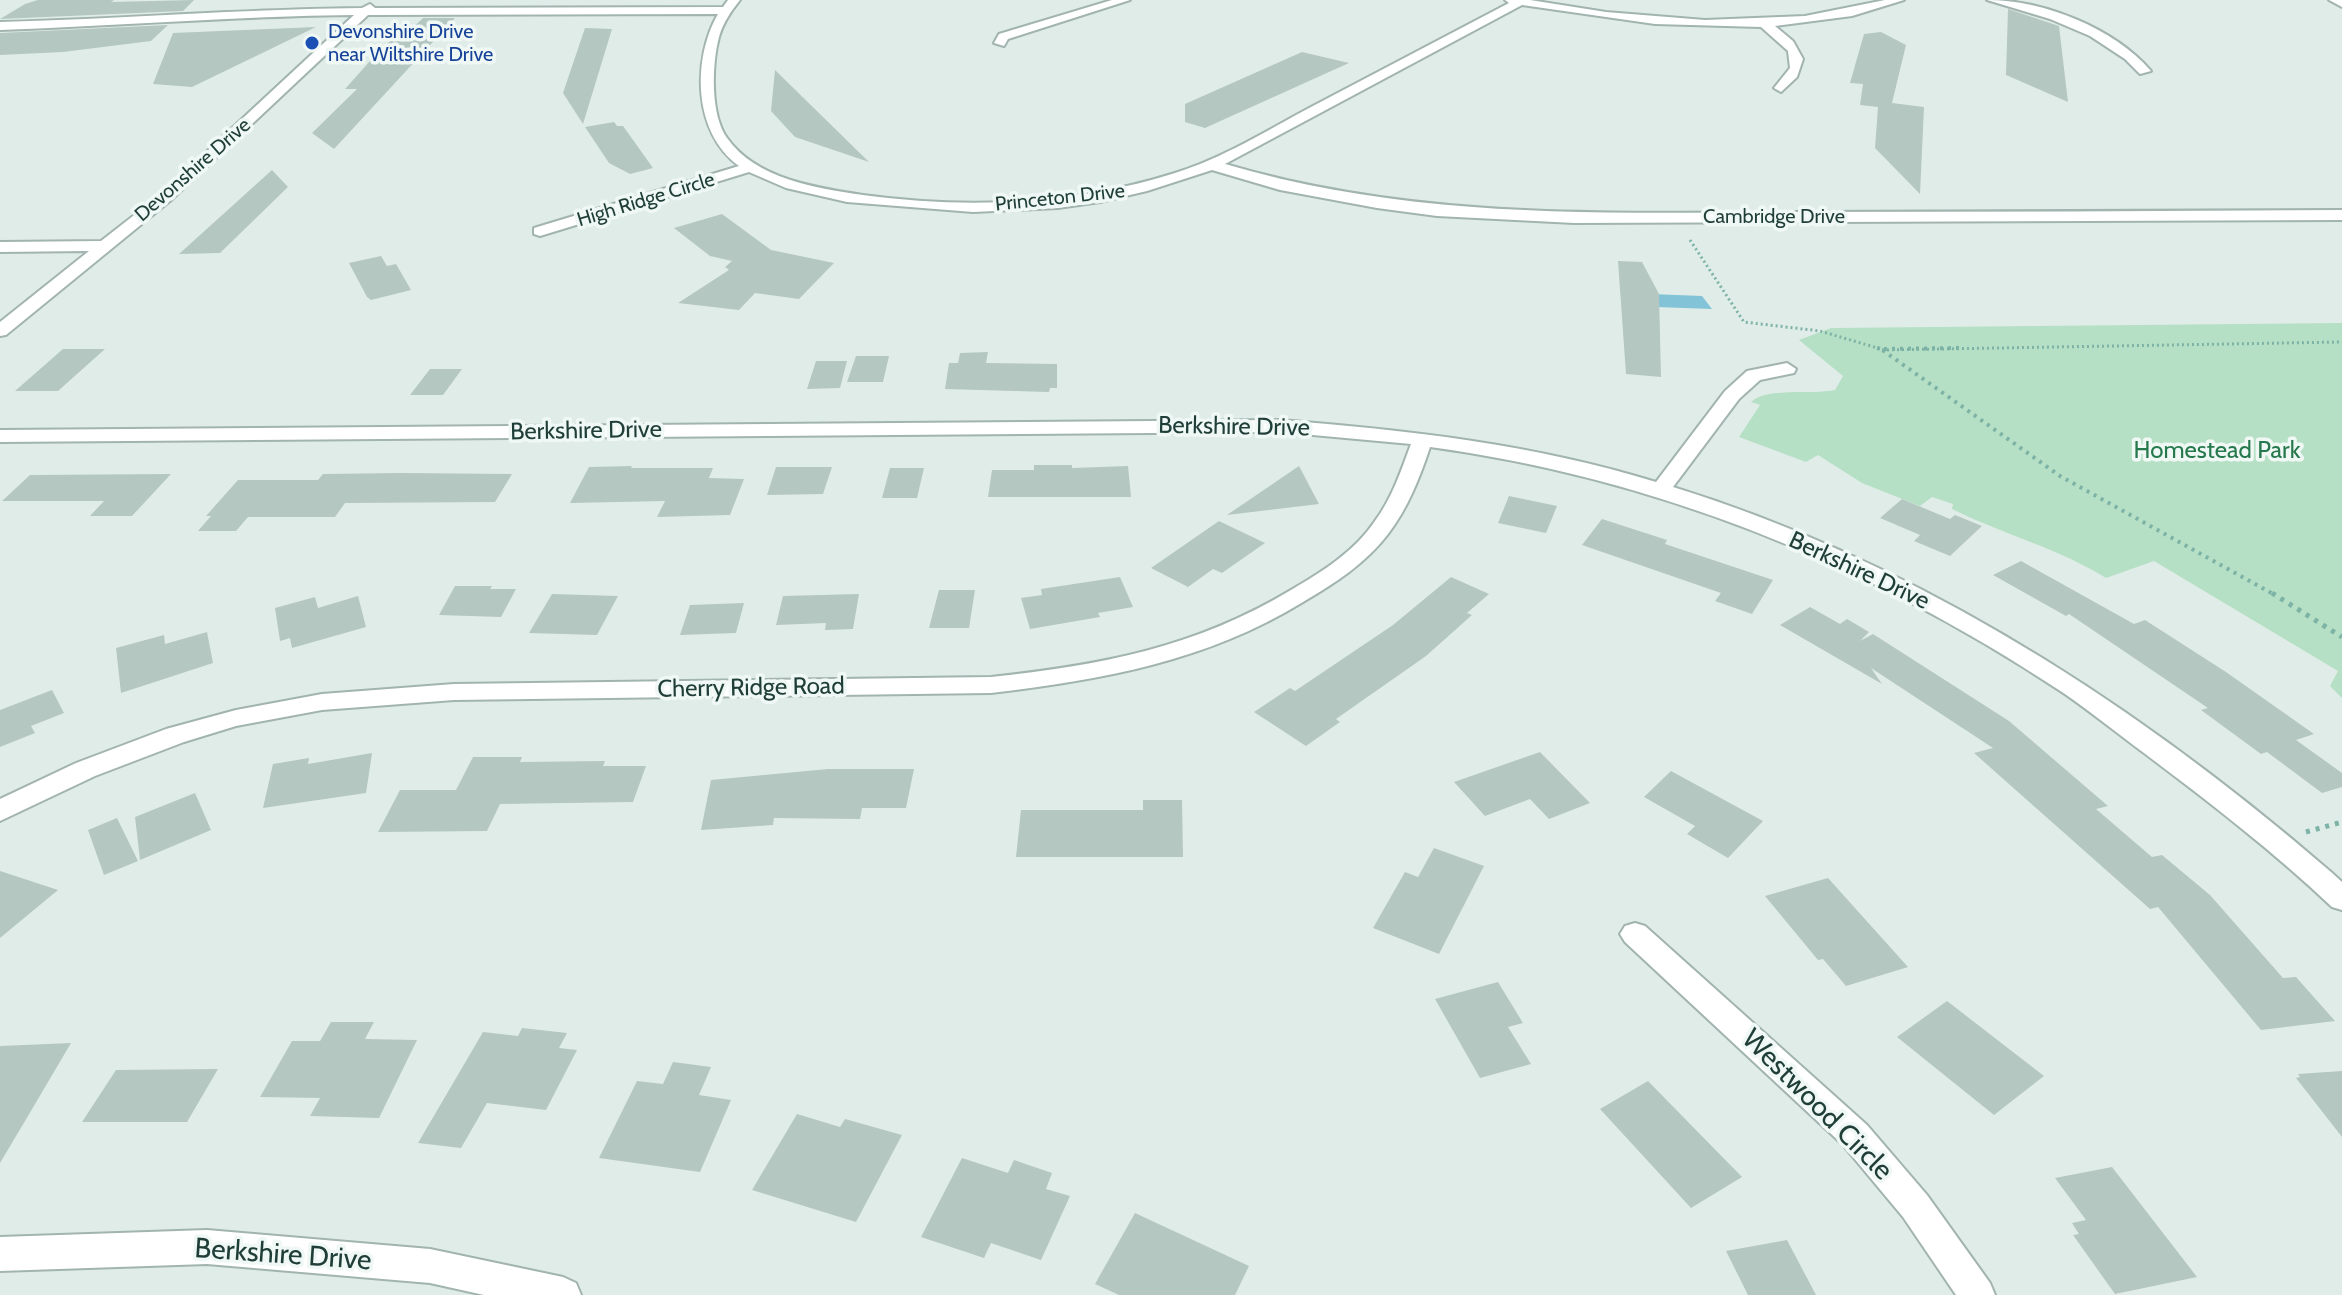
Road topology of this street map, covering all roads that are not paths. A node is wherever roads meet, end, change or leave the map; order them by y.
1 (378, 0) edge
2 (1124, 0) edge
3 (1898, 0) edge
4 (1993, 0) edge
5 (2335, 0) edge
6 (1516, 1) edge
7 (2342, 4) edge
8 (730, 5) edge
9 (365, 12) junction
10 (1762, 22) junction
11 (0, 26) edge
12 (1000, 43) dead end
13 (2145, 71) dead end
14 (1781, 88) dead end
15 (1212, 165) junction
16 (751, 167) junction
17 (2342, 215) edge
18 (540, 231) dead end
19 (104, 246) junction
20 (0, 247) edge
21 (0, 331) edge
22 (1787, 369) dead end
23 (0, 436) edge
24 (1423, 438) junction
25 (1660, 490) junction
26 (0, 811) edge
27 (2342, 899) edge
28 (1635, 934) dead end
29 (0, 1254) edge
30 (563, 1295) edge
31 (1977, 1295) edge

1 - 9 street, Devonshire Drive
2 - 12 street
3 - 10 street
4 - 13 street
5 - 7 street
6 - 10 street
6 - 15 street, Princeton Drive
8 - 9 street
8 - 16 street, Princeton Drive
9 - 11 street
9 - 19 street, Devonshire Drive
10 - 14 street
15 - 16 street, Princeton Drive
15 - 17 street, Cambridge Drive
16 - 18 street, High Ridge Circle
19 - 20 street
19 - 21 street, Devonshire Drive
22 - 25 street
23 - 24 street, Berkshire Drive
24 - 25 street, Berkshire Drive
24 - 26 street, Cherry Ridge Road
25 - 27 street, Berkshire Drive
28 - 31 street, Westwood Circle
29 - 30 street, Berkshire Drive

